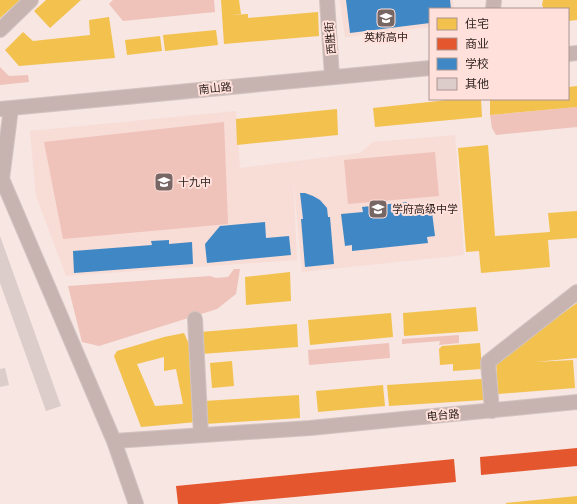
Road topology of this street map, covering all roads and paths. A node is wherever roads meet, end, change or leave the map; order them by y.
1 (31, 0) edge
2 (327, 0) edge
3 (0, 30) edge
4 (429, 68) edge
5 (332, 77) junction
6 (5, 109) edge
7 (1, 178) edge
8 (577, 292) edge
9 (195, 319) dead end
10 (577, 402) edge
11 (492, 411) junction
12 (201, 435) junction
13 (114, 441) junction
14 (136, 504) edge

1 - 3 street
2 - 5 street, 西胜街
4 - 5 street, 南山路
5 - 6 street, 南山路
6 - 7 street
7 - 13 street
8 - 11 street
9 - 12 street
10 - 11 street, 电台路
11 - 12 street, 电台路
12 - 13 street, 电台路
13 - 14 street

